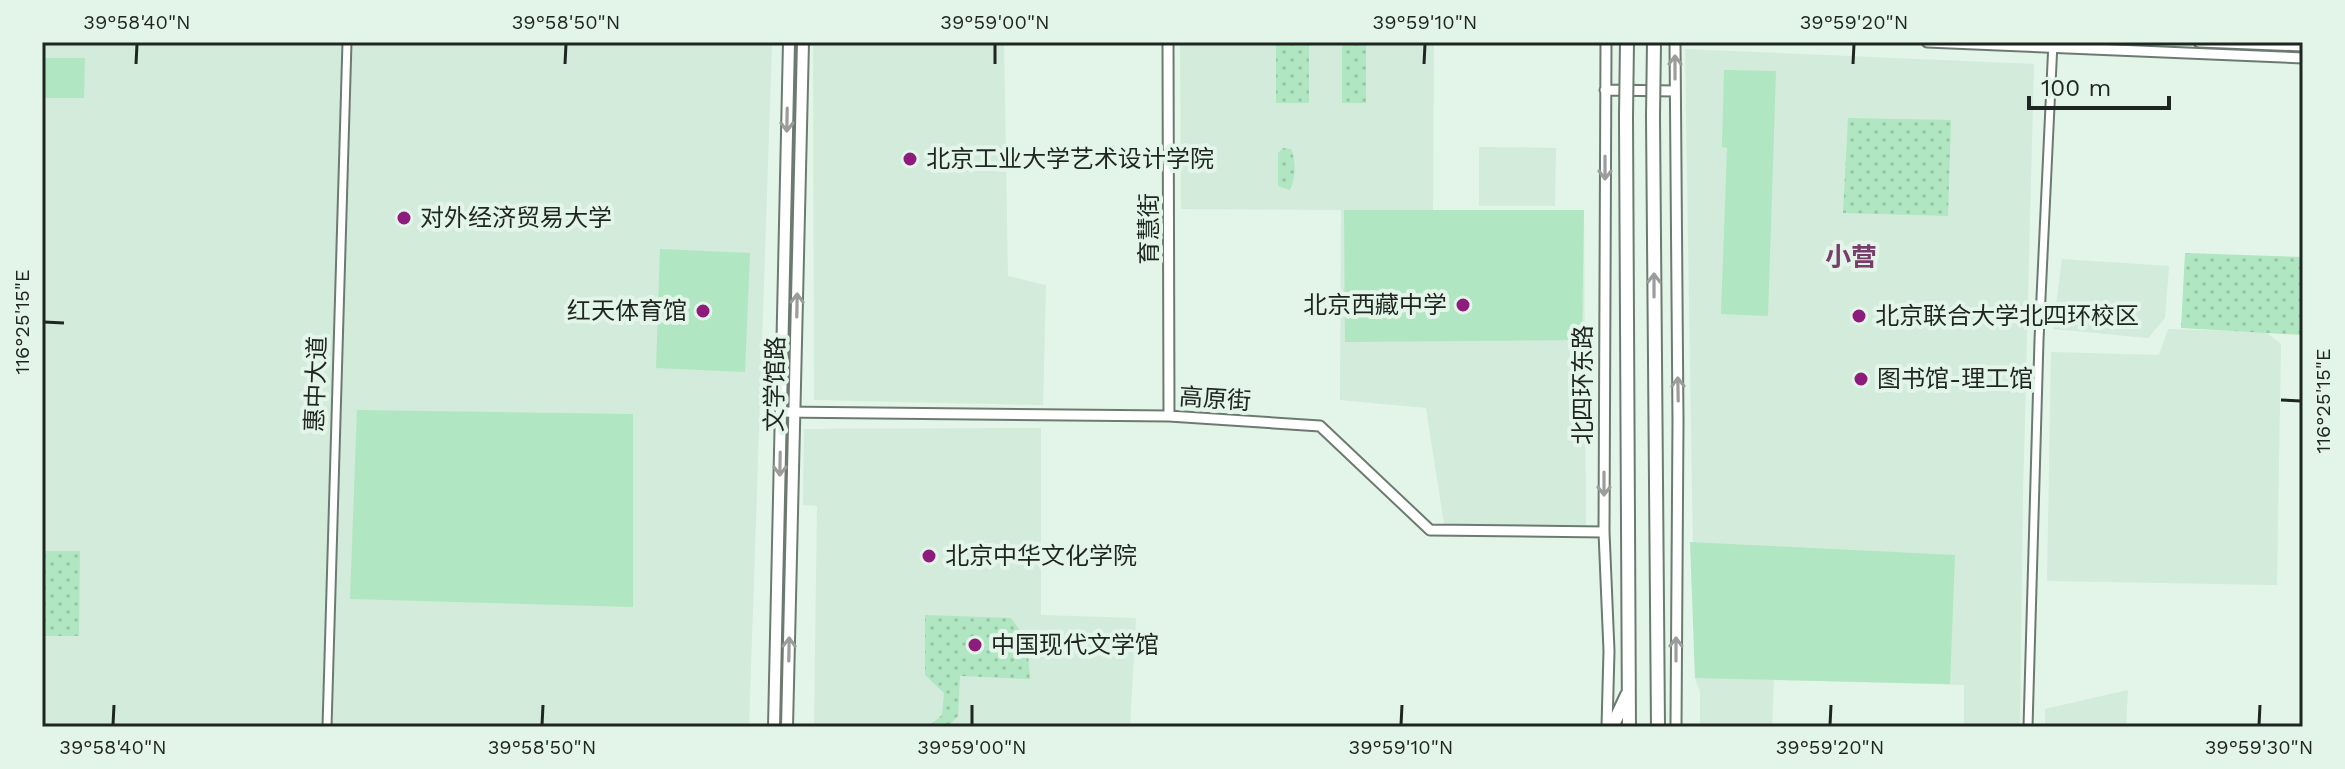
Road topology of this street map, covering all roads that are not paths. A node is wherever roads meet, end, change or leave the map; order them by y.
1 (347, 42) edge
2 (789, 42) edge
3 (803, 42) edge
4 (1168, 42) edge
5 (1606, 42) edge
6 (1627, 42) edge
7 (1654, 42) edge
8 (1675, 42) edge
9 (1927, 42) edge
10 (2199, 42) edge
11 (2027, 44) edge
12 (2053, 45) edge
13 (2303, 46) edge
14 (2303, 58) edge
15 (1605, 90) junction
16 (1675, 91) junction
17 (781, 412) junction
18 (794, 412) junction
19 (1169, 416) junction
20 (1604, 532) junction
21 (1628, 692) junction
22 (327, 727) edge
23 (774, 727) edge
24 (787, 727) edge
25 (1610, 727) edge
26 (1629, 727) edge
27 (1658, 727) edge
28 (1676, 727) edge
29 (2028, 727) edge

1 - 22 street, 惠中大道
2 -> 17 main road, 文学馆路
18 -> 3 main road, 文学馆路
4 - 19 street, 育慧街
5 - 15 street, 北四环东路
6 - 21 highway, 北四环东路, bridge
27 -> 7 highway, bridge
16 -> 8 street
9 - 11 street
10 - 13 street
11 - 12 street
12 - 14 street
12 - 29 street
15 - 16 street
15 -> 20 street, 北四环东路
28 -> 16 street
17 - 18 street, 高原街
17 -> 23 main road, 文学馆路
18 - 19 street, 高原街
24 -> 18 main road, 文学馆路
19 - 20 street, 高原街
20 - 25 street, 北四环东路
21 - 25 highway
21 - 26 highway, 北四环东路

